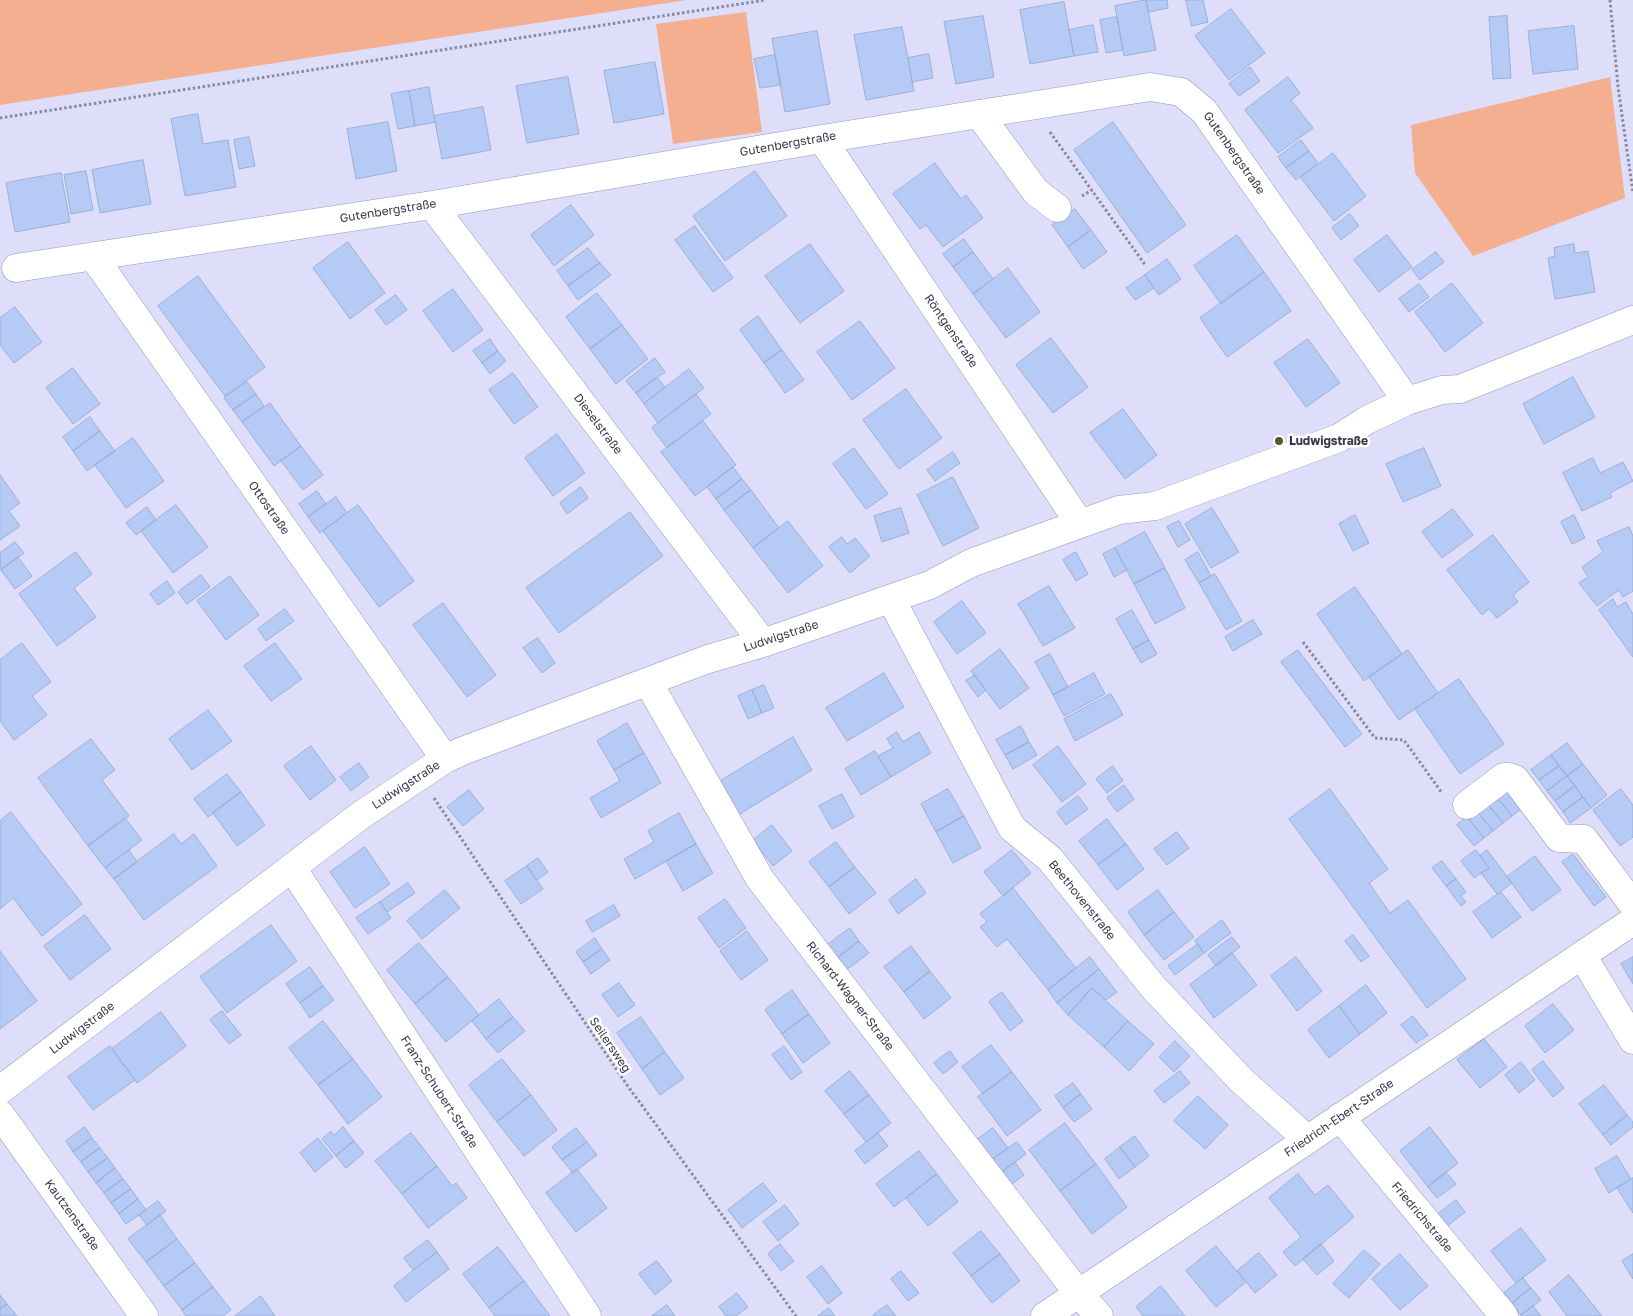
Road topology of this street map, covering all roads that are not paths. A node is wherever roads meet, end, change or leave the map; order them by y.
1 (979, 114) junction
2 (822, 138) junction
3 (432, 205) junction
4 (1058, 208) dead end
5 (93, 256) junction
6 (16, 268) dead end
7 (1633, 320) edge
8 (1407, 401) junction
9 (1080, 524) junction
10 (891, 599) junction
11 (763, 642) junction
12 (648, 682) junction
13 (445, 759) junction
14 (1467, 805) road end
15 (292, 868) junction
16 (1633, 905) edge
17 (1633, 921) edge
18 (1582, 956) junction
19 (1633, 1040) edge
20 (0, 1090) edge
21 (0, 1114) edge
22 (1340, 1117) junction
23 (1307, 1139) junction
24 (1078, 1293) junction
25 (144, 1316) edge
26 (587, 1316) edge
27 (1045, 1316) edge
28 (1099, 1316) edge
29 (1504, 1316) edge

1 - 2 street, Gutenbergstraße
1 - 4 street
1 - 8 street, Gutenbergstraße
2 - 3 street, Gutenbergstraße
2 - 9 street, Röntgenstraße
3 - 5 street, Gutenbergstraße
3 - 11 street, Dieselstraße
5 - 6 street, Gutenbergstraße
5 - 13 street, Ottostraße
7 - 8 street, Ludwigstraße
8 - 9 street, Ludwigstraße
9 - 10 street, Ludwigstraße
10 - 11 street, Ludwigstraße
10 - 23 street, Beethovenstraße
11 - 12 street, Ludwigstraße
12 - 13 street, Ludwigstraße
12 - 24 street, Richard-Wagner-Straße
13 - 15 street, Ludwigstraße
14 - 16 street
15 - 20 street, Ludwigstraße
15 - 26 street, Franz-Schubert-Straße
17 - 18 street, Friedrich-Ebert-Straße
18 - 19 street
18 - 22 street, Friedrich-Ebert-Straße
21 - 25 street, Kautzenstraße
22 - 23 street, Friedrich-Ebert-Straße
22 - 29 street, Friedrichstraße
23 - 24 street, Friedrich-Ebert-Straße
24 - 27 street, Friedrich-Ebert-Straße
24 - 28 street, Richard-Wagner-Straße

